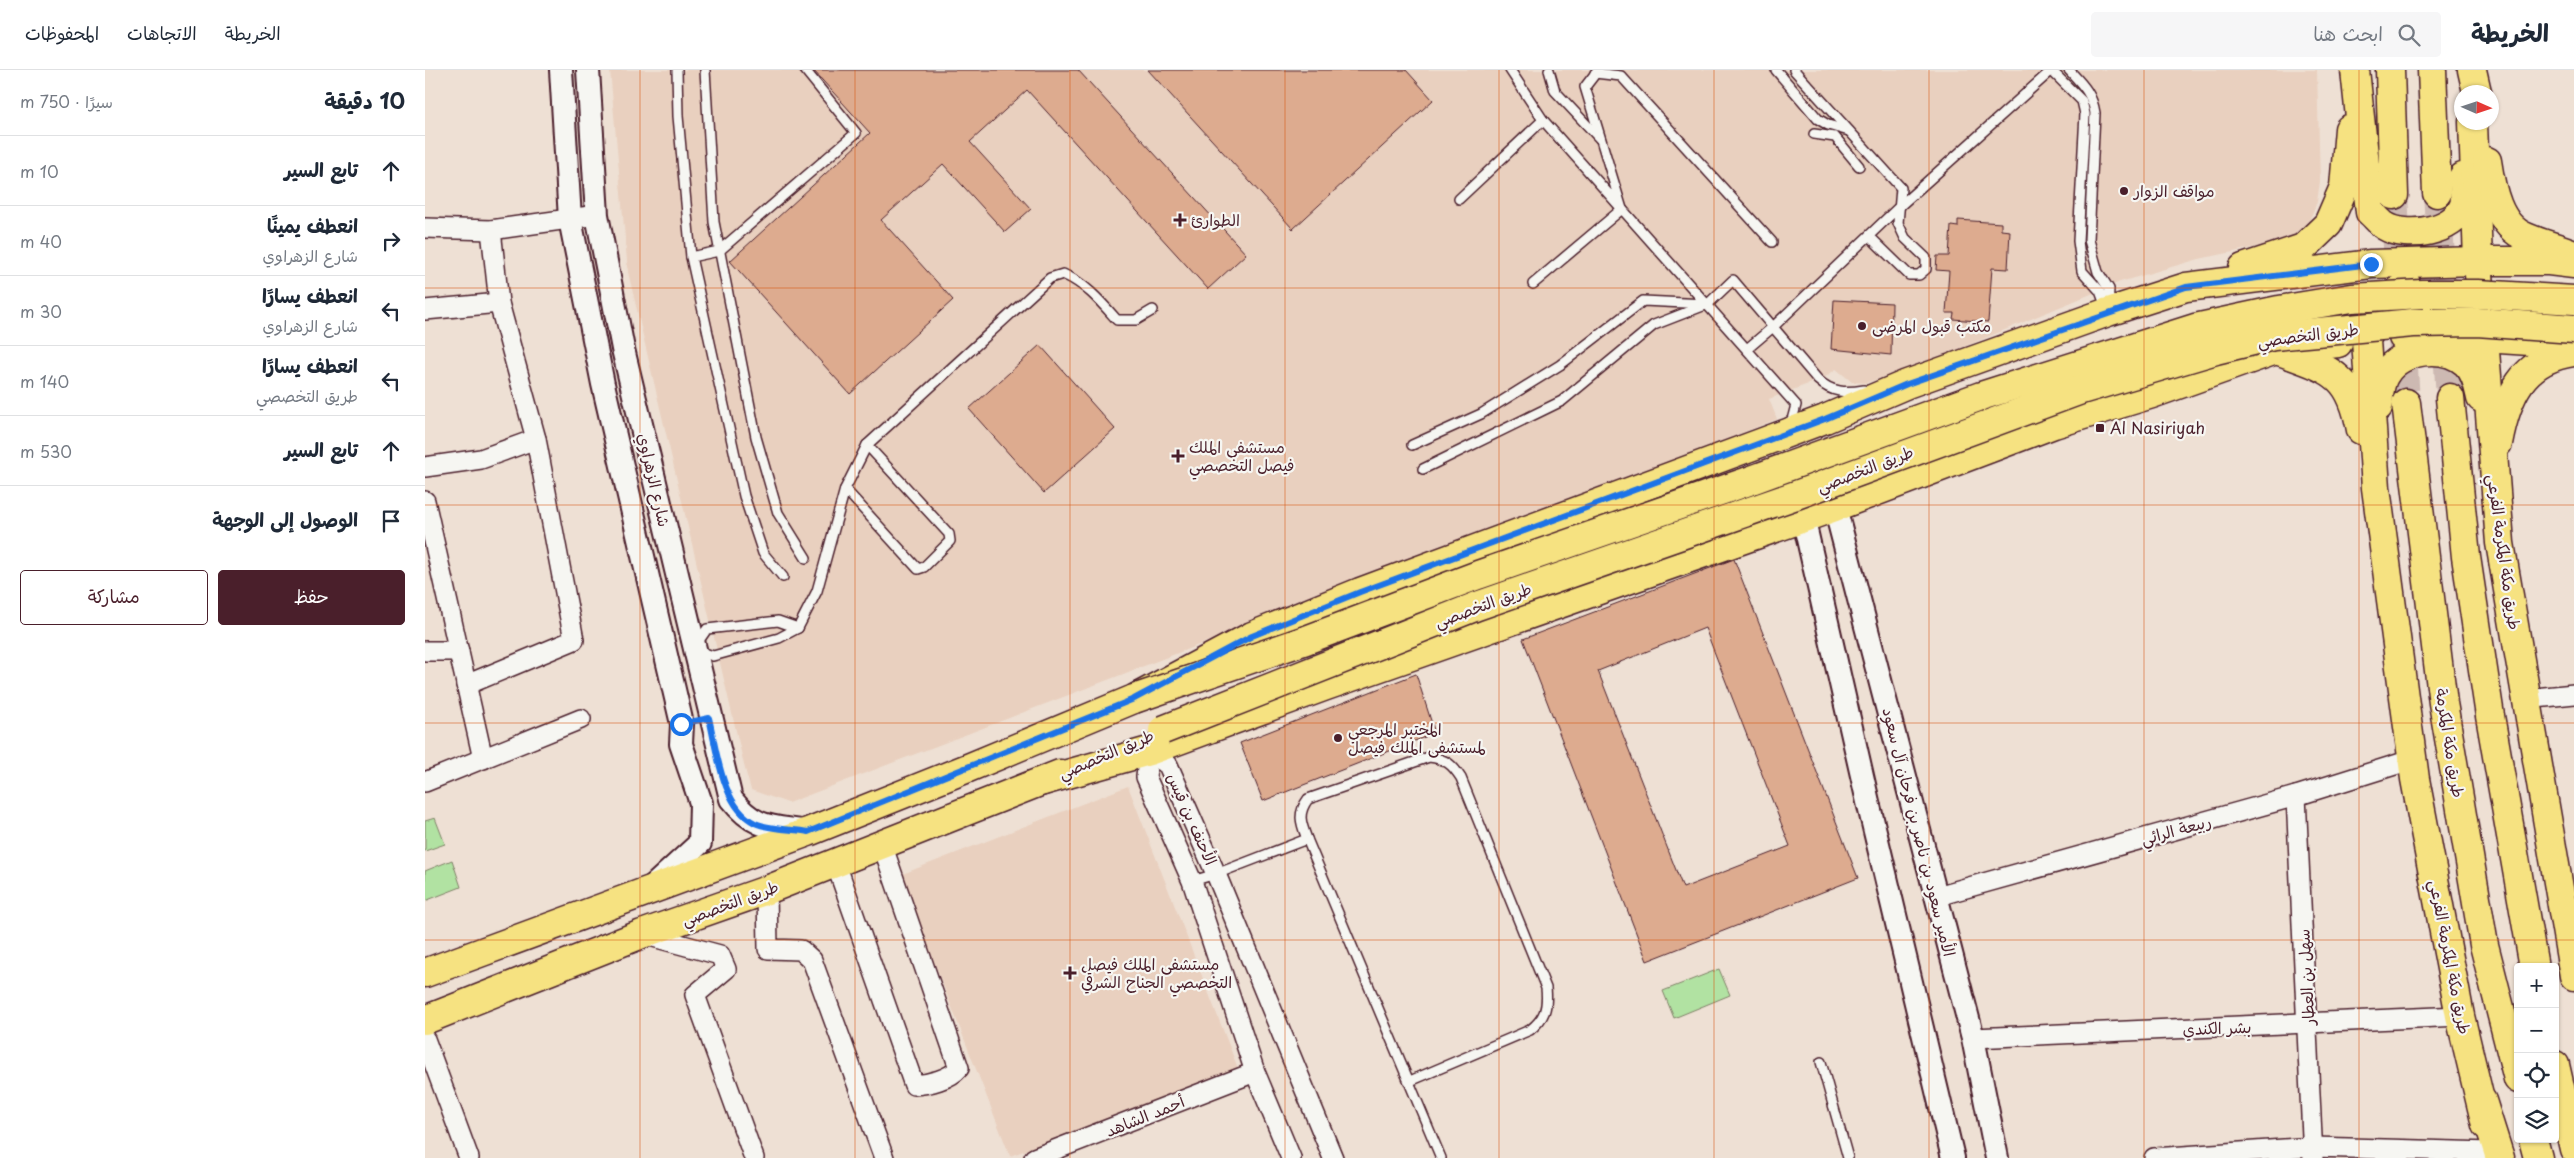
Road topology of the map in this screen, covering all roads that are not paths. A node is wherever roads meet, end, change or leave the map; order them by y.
1 (561, 70) edge
2 (588, 70) edge
3 (677, 70) edge
4 (705, 70) edge
5 (805, 70) edge
6 (1510, 70) edge
7 (1549, 70) edge
8 (1776, 70) edge
9 (1794, 70) edge
10 (2051, 70) edge
11 (2069, 70) edge
12 (2354, 70) edge
13 (2389, 70) edge
14 (2432, 70) edge
15 (2471, 70) edge
16 (1596, 72) edge
17 (2468, 85) edge
18 (2472, 85) edge
19 (2475, 85) edge
20 (1543, 120) junction
21 (2462, 130) edge
22 (2473, 130) edge
23 (2483, 130) edge
24 (1849, 131) junction
25 (1814, 134) dead end
26 (1601, 140) junction
27 (1859, 166) dead end
28 (2437, 193) tunnel mouth
29 (2394, 195) tunnel mouth
30 (1459, 198) dead end
31 (1901, 205) junction
32 (1622, 209) junction
33 (597, 215) junction
34 (569, 219) junction
35 (425, 228) edge
36 (491, 230) junction
37 (1869, 236) junction
38 (1772, 242) dead end
39 (719, 251) junction
40 (2574, 254) edge
41 (691, 257) junction
42 (2479, 261) junction
43 (2574, 264) edge
44 (1533, 284) dead end
45 (2186, 287) junction
46 (2574, 300) edge
47 (499, 303) junction
48 (1708, 304) junction
49 (425, 310) edge
50 (1153, 310) dead end
51 (2108, 312) junction
52 (1773, 327) junction
53 (2574, 328) edge
54 (2484, 338) junction
55 (2366, 340) junction
56 (2574, 344) edge
57 (1747, 349) junction
58 (2276, 350) junction
59 (2574, 352) edge
60 (1907, 384) junction
61 (2449, 398) tunnel mouth
62 (2406, 403) tunnel mouth
63 (536, 439) junction
64 (1757, 444) junction
65 (867, 445) junction
66 (1413, 445) dead end
67 (425, 467) edge
68 (1423, 468) dead end
69 (2493, 472) junction
70 (2376, 488) junction
71 (845, 489) junction
72 (425, 501) edge
73 (1835, 506) junction
74 (1803, 517) junction
75 (806, 558) dead end
76 (783, 577) dead end
77 (798, 628) junction
78 (693, 649) junction
79 (459, 651) junction
80 (425, 652) edge
81 (466, 685) junction
82 (2574, 694) edge
83 (1134, 699) junction
84 (2526, 699) junction
85 (709, 718) junction
86 (581, 719) dead end
87 (681, 724) junction
88 (1156, 740) junction
89 (483, 759) junction
90 (2414, 759) junction
91 (425, 782) edge
92 (2296, 796) junction
93 (808, 832) junction
94 (1307, 839) junction
95 (882, 844) junction
96 (835, 861) junction
97 (1217, 874) junction
98 (1192, 881) junction
99 (648, 890) junction
100 (767, 890) junction
101 (1937, 896) junction
102 (642, 934) junction
103 (2533, 963) edge
104 (425, 973) edge
105 (2574, 976) edge
106 (2460, 1016) junction
107 (425, 1020) edge
108 (2309, 1024) junction
109 (1973, 1038) junction
110 (425, 1039) edge
111 (1821, 1062) dead end
112 (2514, 1063) edge
113 (1255, 1072) junction
114 (1410, 1081) junction
115 (2559, 1083) edge
116 (2534, 1143) edge
117 (2574, 1149) edge
118 (2313, 1152) edge
119 (2494, 1156) edge
120 (469, 1158) edge
121 (755, 1158) edge
122 (884, 1158) edge
123 (1034, 1158) edge
124 (1291, 1158) edge
125 (1333, 1158) edge
126 (1441, 1158) edge
127 (1849, 1158) edge
128 (1953, 1158) edge
129 (1997, 1158) edge
130 (2154, 1158) edge
131 (2537, 1158) edge

1 - 34 street
2 - 33 street, شارع الزهراوي
3 - 41 lane
4 - 39 lane
5 - 39 lane
6 - 20 lane
7 - 26 lane
8 - 24 lane
9 - 24 lane
10 - 31 lane
10 - 51 lane
11 - 51 lane
12 - 21 main road
12 - 45 main road
13 - 29 main road
14 - 28 main road
15 - 17 main road
15 - 18 main road
15 - 19 main road
16 - 26 lane
16 - 38 lane
20 - 30 lane
20 - 32 lane
22 - 42 main road, طريق مكة المكرمة الفرعي
23 - 40 main road
24 - 31 lane
25 - 27 lane
26 - 32 lane
31 - 37 lane
31 - 37 lane
32 - 44 lane
32 - 48 lane
33 - 34 street
33 - 78 street, شارع الزهراوي
34 - 36 street
34 - 87 street
35 - 36 street
36 - 47 street
37 - 52 lane
39 - 41 lane
39 - 75 lane
41 - 76 lane
42 - 43 main road
42 - 45 main road
42 - 54 main road, طريق مكة المكرمة الفرعي
42 - 55 main road
45 - 51 main road
45 - 58 main road
46 - 83 main road, طريق التخصصي, bridge
47 - 49 street
47 - 63 street
48 - 52 lane
48 - 57 lane
48 - 66 lane
48 - 68 lane
50 - 65 lane
51 - 60 main road
52 - 57 lane
52 - 60 lane
53 - 88 main road, طريق التخصصي, bridge
54 - 55 main road
54 - 56 main road
54 - 69 main road, طريق مكة المكرمة الفرعي
55 - 58 main road
55 - 70 main road
57 - 64 lane
58 - 70 main road
58 - 73 main road
59 - 69 main road
60 - 64 main road
61 - 103 main road
62 - 112 main road, طريق مكة المكرمة
63 - 67 street
63 - 81 street
64 - 83 main road
65 - 71 lane
65 - 71 lane
69 - 70 main road
69 - 84 main road, طريق مكة المكرمة الفرعي
70 - 90 main road, طريق مكة المكرمة الفرعي
71 - 77 lane
72 - 79 street
73 - 74 main road
73 - 101 street, الأمير سعود بن ناصر بن فرحان آل سعود
74 - 88 main road
74 - 128 street
77 - 78 lane
77 - 78 lane
78 - 85 street, شارع الزهراوي
79 - 80 street
79 - 81 street
81 - 89 street
82 - 84 street
83 - 93 main road, طريق التخصصي
84 - 105 main road, طريق مكة المكرمة الفرعي
85 - 87 street
85 - 93 street, شارع الزهراوي
86 - 89 street
87 - 99 street
88 - 95 main road, طريق التخصصي
88 - 97 street, الأحنف بن قيس
88 - 98 street, الأحنف بن قيس
89 - 91 street
90 - 92 street, ربيعة الرائي
90 - 106 main road, طريق مكة المكرمة الفرعي
92 - 101 street, ربيعة الرائي
92 - 108 street, سهل بن العطار
93 - 99 main road, طريق التخصصي
94 - 97 lane
94 - 114 lane
94 - 114 lane
95 - 96 main road, طريق التخصصي
95 - 96 street
96 - 100 main road, طريق التخصصي
97 - 98 lane
97 - 125 street, الأحنف بن قيس
98 - 113 street, الأحنف بن قيس
99 - 104 main road, طريق التخصصي
100 - 102 main road, طريق التخصصي
100 - 122 street
101 - 109 street, الأمير سعود بن ناصر بن فرحان آل سعود
102 - 107 main road, طريق التخصصي
102 - 121 street
106 - 108 street, بشر الكندي
106 - 119 main road, طريق مكة المكرمة الفرعي
108 - 109 street, بشر الكندي
108 - 118 street, سهل بن العطار
109 - 129 street, الأمير سعود بن ناصر بن فرحان آل سعود
110 - 120 street
111 - 127 lane
113 - 123 street, أحمد الشاهد
113 - 124 street, الأحنف بن قيس
114 - 126 lane
115 - 117 main road
116 - 131 main road
118 - 119 street
118 - 130 street

